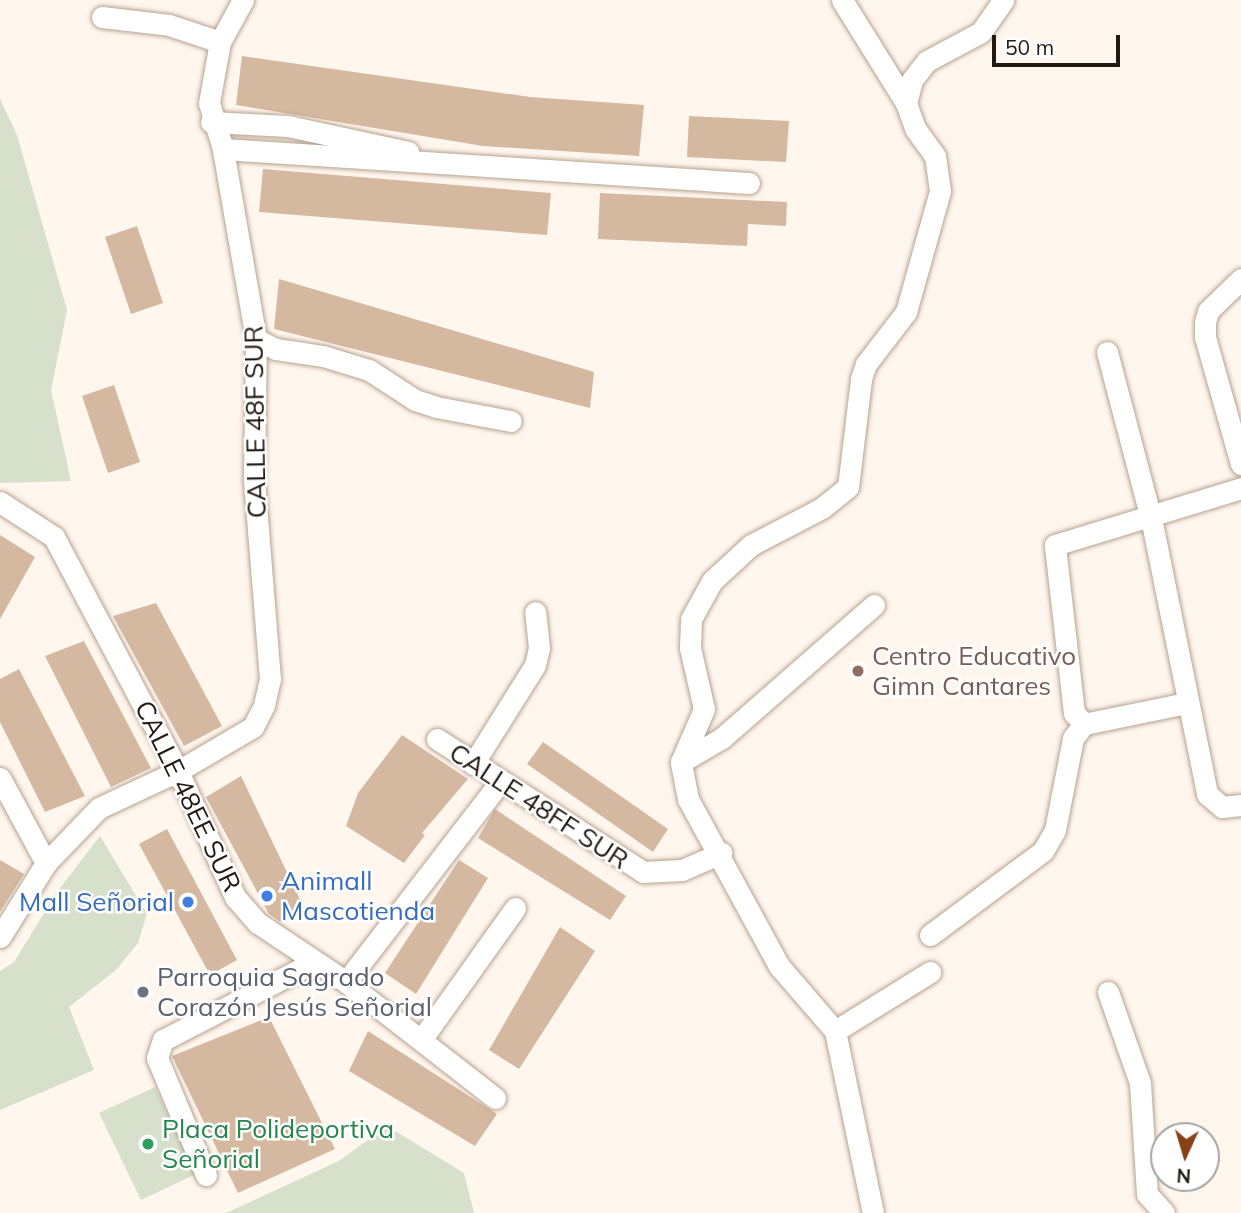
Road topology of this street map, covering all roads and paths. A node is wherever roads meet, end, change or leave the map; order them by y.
1 (243, 0) edge
2 (842, 0) edge
3 (1003, 0) edge
4 (102, 17) dead end
5 (220, 42) junction
6 (906, 103) junction
7 (211, 122) junction
8 (223, 149) junction
9 (458, 165) junction
10 (749, 183) dead end
11 (1241, 279) edge
12 (256, 338) junction
13 (1107, 352) dead end
14 (511, 421) dead end
15 (1241, 464) edge
16 (1241, 488) edge
17 (0, 502) edge
18 (1151, 518) junction
19 (874, 606) dead end
20 (535, 612) dead end
21 (1186, 704) junction
22 (1084, 724) junction
23 (437, 739) dead end
24 (681, 762) junction
25 (473, 764) junction
26 (178, 771) junction
27 (0, 778) edge
28 (499, 783) junction
29 (1241, 805) edge
30 (721, 853) junction
31 (46, 863) junction
32 (515, 908) dead end
33 (930, 935) dead end
34 (0, 937) edge
35 (312, 963) junction
36 (930, 972) dead end
37 (346, 982) junction
38 (1108, 992) dead end
39 (835, 1031) junction
40 (421, 1040) junction
41 (495, 1098) dead end
42 (206, 1175) dead end
43 (873, 1213) edge
44 (1164, 1213) edge

1 - 5 street, CALLE 48F SUR
2 - 6 street
3 - 6 street
4 - 5 street
5 - 7 street, CALLE 48F SUR
6 - 24 street
7 - 8 street, CALLE 48F SUR
7 - 9 street
8 - 9 street
8 - 12 street, CALLE 48F SUR
9 - 10 street
11 - 15 street
12 - 14 street
12 - 26 street, CALLE 48F SUR
13 - 18 street
16 - 18 street
17 - 26 street, CALLE 48EE SUR
18 - 21 street
18 - 22 street
19 - 24 street
20 - 25 street
21 - 22 street
21 - 29 street
22 - 33 street
23 - 25 street, CALLE 48FF SUR
24 - 30 street
25 - 28 street, CALLE 48FF SUR
26 - 31 street
26 - 35 street, CALLE 48EE SUR
27 - 31 street
28 - 30 street, CALLE 48FF SUR
28 - 37 street
30 - 39 street
31 - 34 street
32 - 40 street
35 - 37 street, CALLE 48EE SUR
35 - 42 street
36 - 39 street
37 - 40 street, CALLE 48EE SUR
38 - 44 street
39 - 43 street
40 - 41 street, CALLE 48EE SUR

